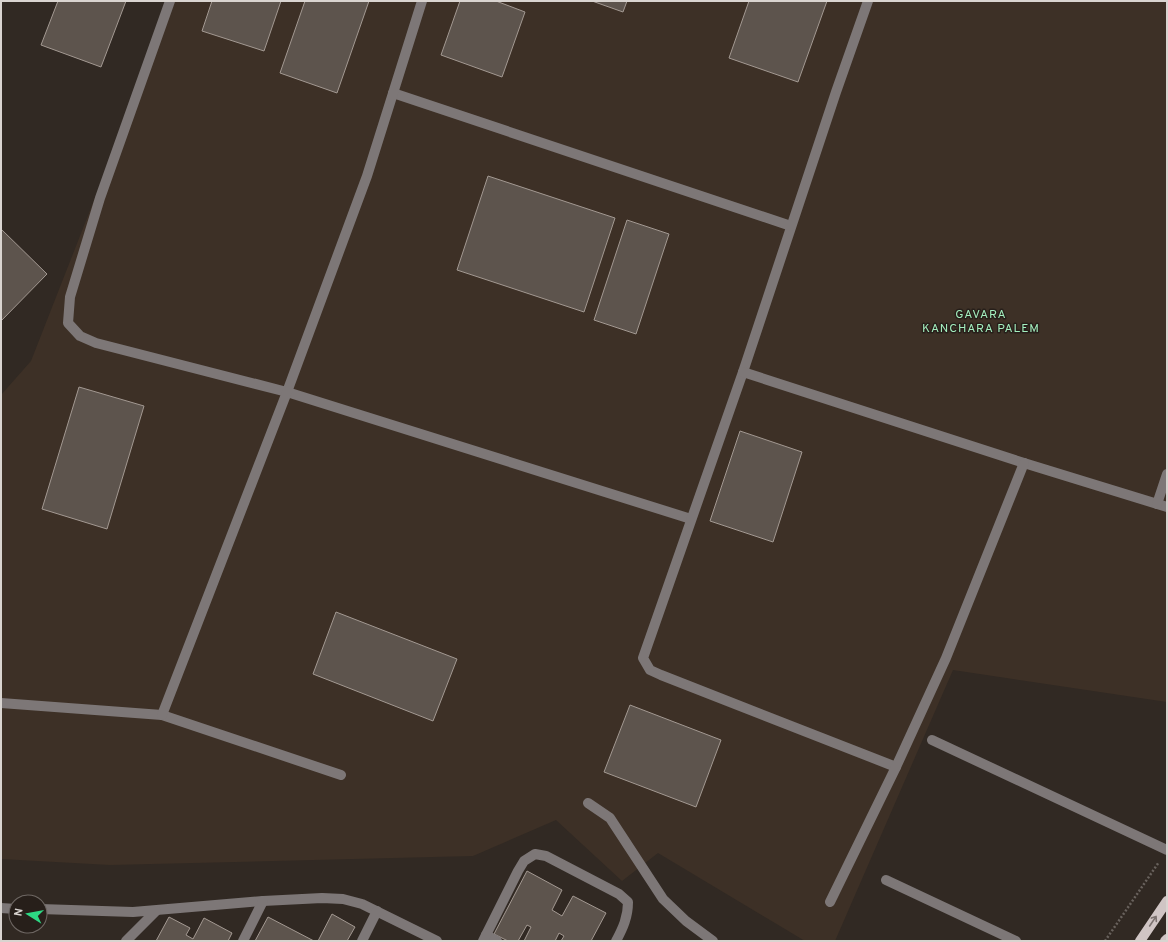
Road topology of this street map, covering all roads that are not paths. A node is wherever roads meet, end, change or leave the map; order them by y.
1 (170, 1) edge
2 (422, 1) edge
3 (868, 1) edge
4 (393, 94) junction
5 (791, 226) junction
6 (743, 372) junction
7 (287, 392) junction
8 (1024, 463) junction
9 (1167, 474) edge
10 (1157, 504) junction
11 (1167, 507) edge
12 (691, 520) junction
13 (1, 703) edge
14 (162, 715) junction
15 (932, 740) dead end
16 (896, 767) junction
17 (341, 775) dead end
18 (588, 804) dead end
19 (1167, 850) edge
20 (886, 880) dead end
21 (263, 901) junction
22 (1167, 901) edge
23 (830, 902) dead end
24 (48, 909) edge
25 (156, 911) junction
26 (377, 911) junction
27 (485, 938) edge
28 (126, 941) edge
29 (243, 941) edge
30 (362, 941) edge
31 (438, 941) edge
32 (497, 941) edge
33 (616, 941) edge
34 (713, 941) edge
35 (1016, 941) edge
36 (1140, 941) edge

1 - 7 street
2 - 4 street
3 - 5 street
4 - 5 street
4 - 7 street
5 - 6 street
6 - 8 street
6 - 12 street
7 - 12 street
7 - 14 street
8 - 10 street
8 - 16 street
9 - 10 street
10 - 11 street
12 - 16 street
13 - 14 street
14 - 17 street
15 - 19 street
16 - 23 street
18 - 34 street
20 - 35 street
21 - 25 street
21 - 26 street
21 - 29 street
36 -> 22 main road
24 - 25 street
25 - 28 street
26 - 30 street
26 - 31 street
27 - 32 street
27 - 33 street

